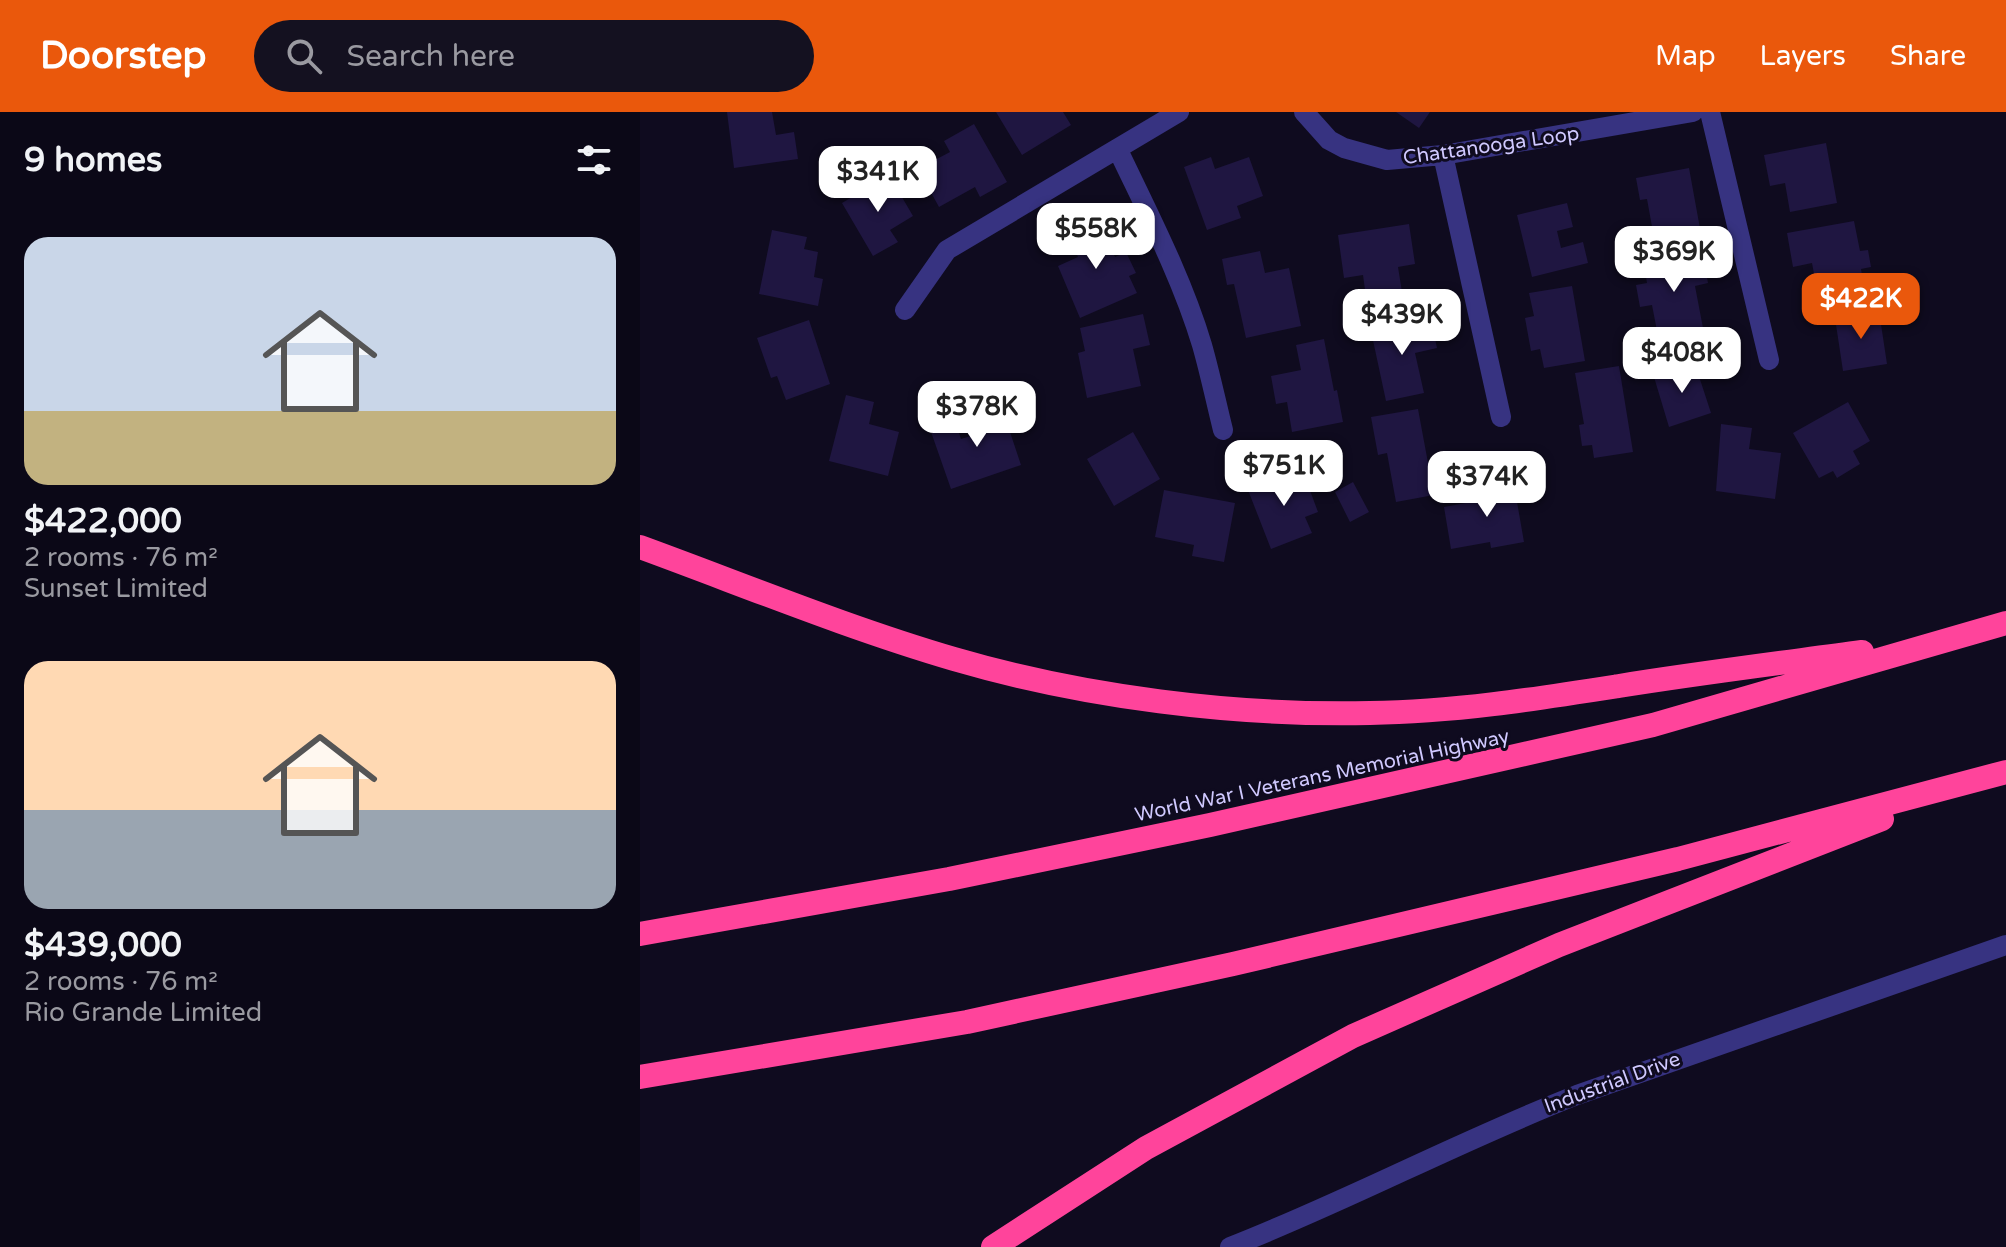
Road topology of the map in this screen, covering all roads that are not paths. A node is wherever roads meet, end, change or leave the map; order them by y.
1 (1179, 112) edge
2 (1304, 112) edge
3 (1693, 112) edge
4 (1710, 112) edge
5 (1118, 150) junction
6 (1443, 155) junction
7 (905, 310) dead end
8 (1769, 360) dead end
9 (1501, 417) dead end
10 (1223, 430) dead end
11 (640, 547) edge
12 (2006, 623) edge
13 (1947, 640) junction
14 (1999, 774) edge
15 (640, 934) edge
16 (2006, 945) edge
17 (640, 1077) edge
18 (993, 1247) edge
19 (1230, 1247) edge

1 - 5 street
2 - 6 street, Chattanooga Loop
3 - 6 street, Chattanooga Loop
4 - 8 street
5 - 7 street
5 - 10 street
6 - 9 street
11 - 13 highway
12 - 13 highway, World War I Veterans Memorial Highway
13 - 15 highway, World War I Veterans Memorial Highway
14 - 17 highway
14 - 18 highway
16 - 19 street, Industrial Drive

